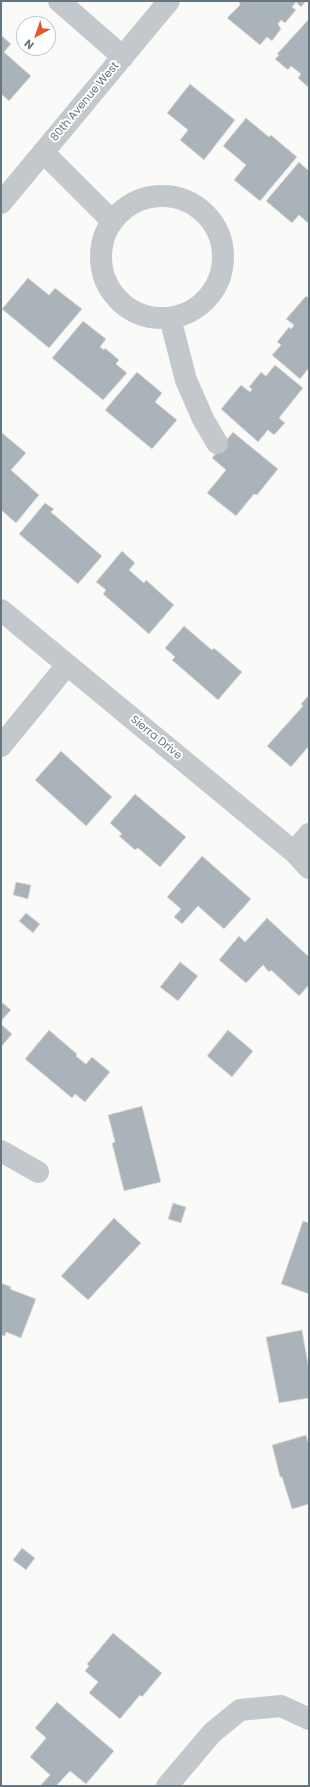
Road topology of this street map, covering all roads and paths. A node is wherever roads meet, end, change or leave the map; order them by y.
1 (59, 1) edge
2 (169, 1) edge
3 (123, 56) junction
4 (43, 152) junction
5 (1, 203) edge
6 (112, 221) junction
7 (170, 318) junction
8 (217, 443) dead end
9 (1, 610) edge
10 (67, 665) junction
11 (1, 746) edge
12 (309, 834) edge
13 (294, 852) junction
14 (309, 868) edge
15 (1, 1151) edge
16 (38, 1172) dead end
17 (309, 1719) edge
18 (167, 1786) edge

1 - 3 street
2 - 3 street, 80th Avenue West
3 - 4 street, 80th Avenue West
4 - 5 street, 80th Avenue West
4 - 6 street
6 - 7 street
6 - 7 street
7 - 8 street
9 - 10 street, Sierra Drive
10 - 11 street
10 - 13 street, Sierra Drive
12 - 13 street
13 - 14 street, Sierra Drive
15 - 16 street
17 - 18 street

